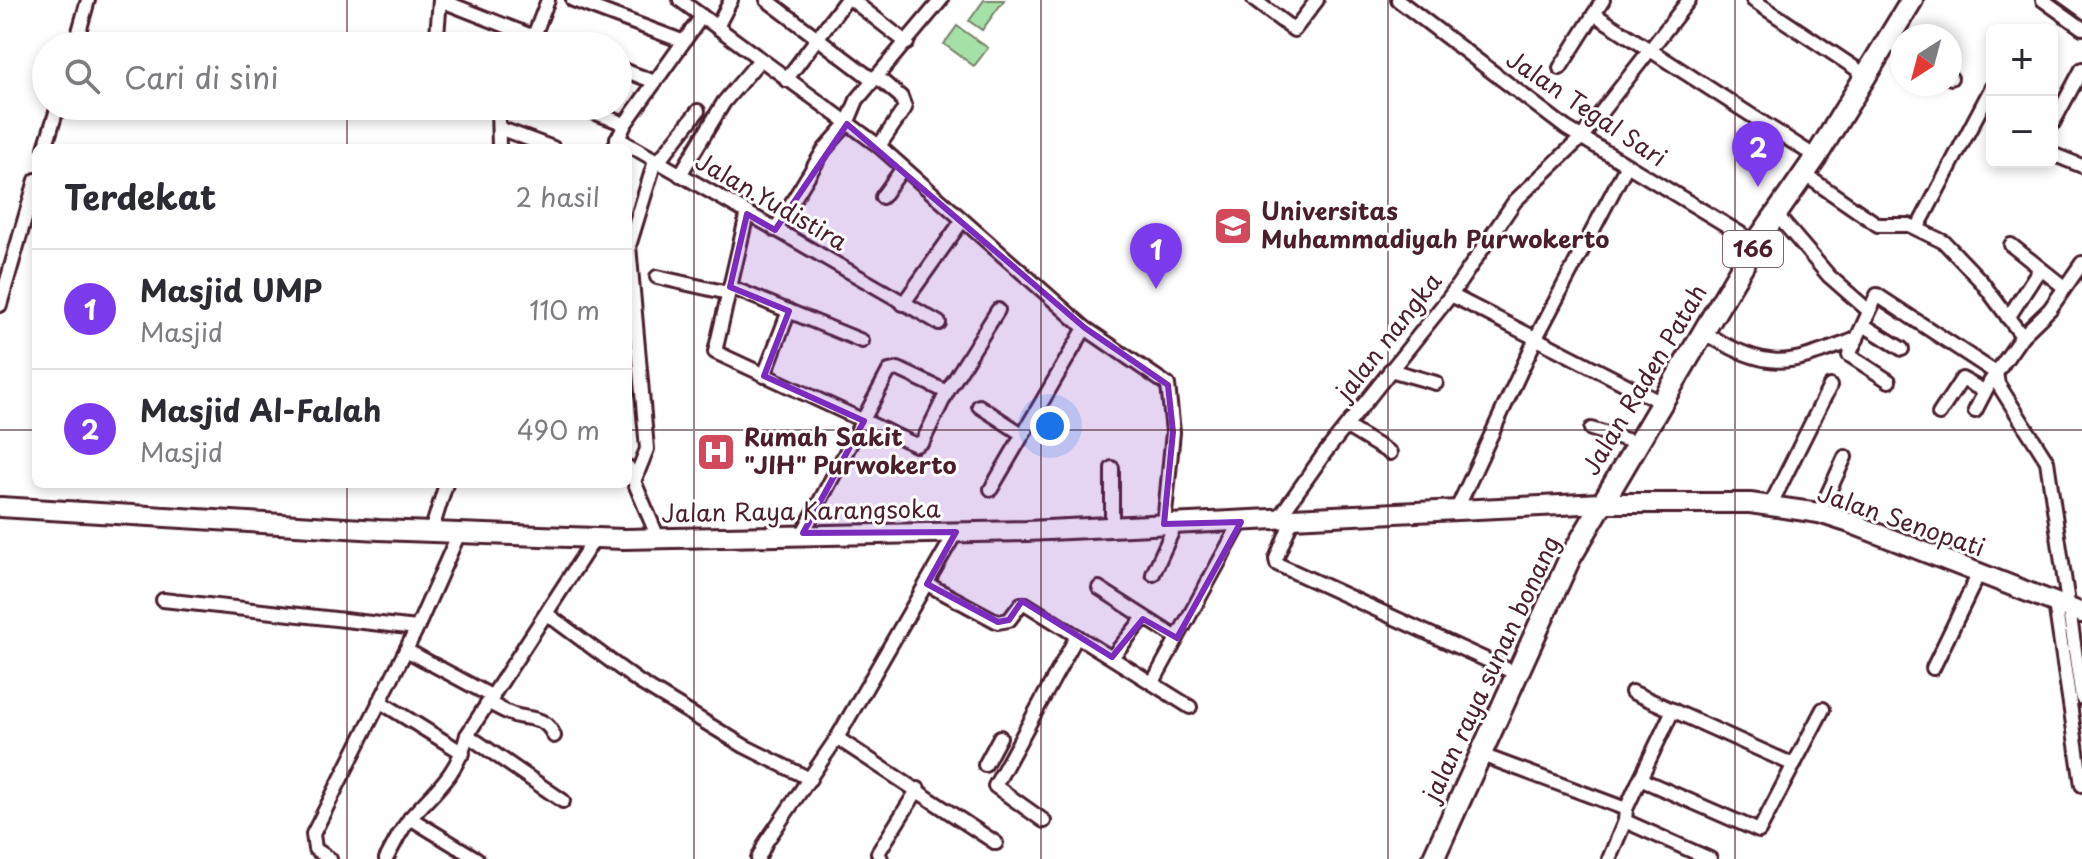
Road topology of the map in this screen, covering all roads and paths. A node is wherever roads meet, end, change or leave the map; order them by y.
1 (88, 0) edge
2 (440, 0) edge
3 (548, 0) edge
4 (573, 0) edge
5 (680, 0) edge
6 (731, 0) edge
7 (767, 0) edge
8 (849, 0) edge
9 (1254, 0) edge
10 (1317, 0) edge
11 (1398, 0) edge
12 (1603, 0) edge
13 (1689, 0) edge
14 (1753, 0) edge
15 (1912, 0) edge
16 (2043, 0) edge
17 (939, 1) edge
18 (1594, 14) junction
19 (702, 16) junction
20 (1903, 24) edge
21 (717, 27) junction
22 (2082, 28) edge
23 (79, 32) edge
24 (437, 32) edge
25 (509, 32) edge
26 (535, 32) edge
27 (818, 37) junction
28 (682, 41) junction
29 (907, 43) junction
30 (1650, 50) junction
31 (1890, 50) edge
32 (759, 61) junction
33 (1560, 68) dead end
34 (2082, 69) edge
35 (1860, 72) junction
36 (632, 73) edge
37 (874, 78) junction
38 (786, 80) junction
39 (655, 82) junction
40 (1987, 96) edge
41 (698, 111) dead end
42 (632, 114) edge
43 (2058, 114) edge
44 (54, 120) edge
45 (499, 120) edge
46 (614, 120) edge
47 (628, 120) edge
48 (625, 124) junction
49 (847, 124) junction
50 (499, 128) junction
51 (1581, 138) junction
52 (615, 143) edge
53 (46, 144) edge
54 (499, 144) edge
55 (542, 144) edge
56 (879, 146) junction
57 (632, 151) edge
58 (2058, 156) edge
59 (1808, 159) junction
60 (657, 162) junction
61 (2082, 166) edge
62 (1626, 167) junction
63 (903, 168) junction
64 (680, 175) junction
65 (32, 194) edge
66 (882, 197) dead end
67 (747, 214) junction
68 (1776, 214) junction
69 (962, 221) junction
70 (1918, 227) junction
71 (775, 230) junction
72 (632, 234) edge
73 (1756, 243) junction
74 (2011, 245) dead end
75 (2082, 263) edge
76 (2039, 270) junction
77 (657, 277) dead end
78 (2064, 287) junction
79 (729, 290) junction
80 (1451, 295) junction
81 (0, 305) edge
82 (1872, 306) junction
83 (911, 308) junction
84 (998, 310) dead end
85 (789, 311) junction
86 (2008, 318) junction
87 (939, 323) dead end
88 (1865, 326) junction
89 (1085, 328) junction
90 (632, 332) edge
91 (1704, 333) junction
92 (1537, 336) junction
93 (2022, 336) junction
94 (1857, 339) junction
95 (862, 341) dead end
96 (1902, 349) dead end
97 (1390, 370) junction
98 (764, 376) junction
99 (1889, 381) dead end
100 (1436, 383) dead end
101 (1989, 383) junction
102 (1830, 386) dead end
103 (947, 392) junction
104 (1662, 403) junction
105 (979, 406) dead end
106 (1975, 411) dead end
107 (1939, 414) dead end
108 (864, 421) junction
109 (1347, 427) junction
110 (1591, 429) dead end
111 (1022, 434) junction
112 (1637, 443) junction
113 (1390, 453) dead end
114 (1845, 457) dead end
115 (1112, 468) dead end
116 (632, 473) edge
117 (445, 488) edge
118 (991, 489) dead end
119 (1602, 503) junction
120 (1770, 506) junction
121 (0, 507) edge
122 (1456, 511) junction
123 (1819, 513) junction
124 (1285, 520) junction
125 (1241, 522) junction
126 (1170, 524) junction
127 (1112, 526) junction
128 (431, 532) junction
129 (956, 532) junction
130 (459, 533) junction
131 (803, 533) junction
132 (595, 538) junction
133 (659, 540) junction
134 (1979, 573) junction
135 (1153, 574) dead end
136 (927, 584) junction
137 (1099, 588) dead end
138 (163, 600) dead end
139 (2068, 607) edge
140 (547, 614) junction
141 (1143, 619) junction
142 (417, 628) junction
143 (1077, 636) junction
144 (1177, 638) junction
145 (406, 650) junction
146 (1112, 657) junction
147 (1933, 668) dead end
148 (1515, 673) junction
149 (1153, 682) junction
150 (1632, 692) dead end
151 (2082, 698) edge
152 (491, 700) junction
153 (379, 701) junction
154 (1190, 707) dead end
155 (1823, 709) dead end
156 (1673, 710) junction
157 (467, 735) junction
158 (554, 736) dead end
159 (1000, 737) dead end
160 (837, 738) junction
161 (993, 750) junction
162 (463, 753) junction
163 (1479, 754) junction
164 (1010, 760) junction
165 (985, 765) dead end
166 (1794, 765) junction
167 (810, 779) junction
168 (1640, 779) junction
169 (2082, 785) edge
170 (918, 789) junction
171 (563, 801) dead end
172 (1626, 815) junction
173 (410, 818) junction
174 (1044, 821) dead end
175 (996, 843) dead end
176 (330, 859) edge
177 (386, 859) edge
178 (477, 859) edge
179 (758, 859) edge
180 (881, 859) edge
181 (1433, 859) edge
182 (1609, 859) edge
183 (1710, 859) edge

1 - 23 street
2 - 24 street
2 - 25 street
3 - 26 street
4 - 28 street
5 - 19 street
6 - 21 street
7 - 27 street
8 - 27 street
8 - 29 street
9 - 10 street
11 - 51 street, Jalan Tegal Sari
12 - 18 street
13 - 30 street, jalan nangka
14 - 35 street
15 - 20 main road, Jalan Raden Patah / 166
16 - 22 street
17 - 29 street
18 - 30 street
18 - 33 street
19 - 21 street
19 - 28 street
21 - 32 street
27 - 37 street
27 - 38 street
28 - 39 street
29 - 37 street
30 - 51 street, jalan nangka
30 - 59 street
31 - 35 main road, Jalan Raden Patah / 166
32 - 38 street
32 - 64 street
34 - 43 street
35 - 59 main road, Jalan Raden Patah / 166
36 - 39 street
37 - 49 street
37 - 56 street
38 - 49 street
39 - 42 street
40 - 70 street
41 - 60 street
44 - 53 street
45 - 50 street
46 - 48 street
47 - 48 street
48 - 52 street
49 - 56 street
49 - 71 street
50 - 54 street
50 - 55 street
51 - 62 street, Jalan Tegal Sari
51 - 80 street, jalan nangka
56 - 63 street
57 - 60 street, Jalan.Yudistira
58 - 61 street
59 - 68 main road, Jalan Raden Patah / 166
59 - 70 street
60 - 64 street, Jalan.Yudistira
60 - 72 street
62 - 73 street, Jalan Tegal Sari
62 - 92 street
63 - 66 street
63 - 69 street
64 - 67 street, Jalan.Yudistira
65 - 81 street
67 - 71 street, Jalan.Yudistira
67 - 79 street
68 - 73 main road, Jalan Raden Patah / 166
68 - 82 street
69 - 83 street
69 - 89 street
70 - 86 street
71 - 83 street, Jalan.Yudistira
73 - 91 main road, Jalan Raden Patah / 166
74 - 76 street
75 - 78 street
76 - 78 street
76 - 86 street
77 - 79 street
78 - 93 street
79 - 85 street
79 - 98 street
80 - 92 street
80 - 97 street, jalan nangka
82 - 88 street
82 - 101 street
83 - 87 street, Jalan.Yudistira
84 - 103 street
85 - 95 street
85 - 98 street
86 - 93 street
88 - 94 street
88 - 96 street
89 - 111 street
89 - 126 street
90 - 116 street
91 - 94 street
91 - 104 main road, Jalan Raden Patah / 166
92 - 104 street
92 - 122 street
93 - 101 street
94 - 99 street
97 - 100 street
97 - 109 street, jalan nangka
98 - 108 street
101 - 106 street
101 - 107 street
101 - 139 street
102 - 120 street
103 - 108 street
103 - 108 street
104 - 112 main road, Jalan Raden Patah / 166
105 - 111 street
108 - 131 street
109 - 113 street
109 - 124 street, jalan nangka
110 - 112 street
111 - 118 street
112 - 119 main road, Jalan Raden Patah / 166
114 - 123 street
115 - 127 street
116 - 133 street
117 - 128 street
119 - 120 main road, Jalan Senopati
119 - 122 main road, Jalan Raya Karangsoka
119 - 148 main road, jalan raya sunan bonang / 166
120 - 123 main road, Jalan Senopati
121 - 128 main road, Jalan Raya Karangsoka
122 - 124 main road, Jalan Raya Karangsoka
123 - 134 main road, Jalan Senopati
124 - 125 main road, Jalan Raya Karangsoka
124 - 148 street, jalan nangka
125 - 126 main road, Jalan Raya Karangsoka
125 - 144 street
126 - 127 main road, Jalan Raya Karangsoka
126 - 135 street
127 - 129 main road, Jalan Raya Karangsoka
128 - 130 main road, Jalan Raya Karangsoka
129 - 131 main road, Jalan Raya Karangsoka
129 - 136 street
130 - 132 main road, Jalan Raya Karangsoka
130 - 142 street
131 - 133 main road, Jalan Raya Karangsoka
132 - 133 main road, Jalan Raya Karangsoka
132 - 140 street
134 - 139 main road, Jalan Senopati
134 - 147 street
136 - 143 street
136 - 160 street
137 - 141 street
138 - 142 street
139 - 151 street
139 - 169 street
140 - 152 street
140 - 167 street
141 - 144 street
141 - 146 street
142 - 145 street
143 - 146 street
143 - 164 street
144 - 149 street
145 - 152 street
145 - 153 street
146 - 149 street
148 - 163 main road, jalan raya sunan bonang / 166
149 - 154 street
150 - 156 street
152 - 157 street
152 - 158 street
153 - 162 street
153 - 176 street
155 - 166 street
156 - 166 street
156 - 168 street
157 - 162 street
157 - 171 street
159 - 161 street
160 - 167 street
160 - 170 street
161 - 164 street
161 - 165 street
162 - 173 street
163 - 172 street
163 - 181 main road, jalan raya sunan bonang / 166
164 - 174 street
166 - 168 street
167 - 179 street
168 - 172 street
170 - 175 street
170 - 180 street
172 - 182 street
172 - 183 street
173 - 177 street
173 - 178 street

